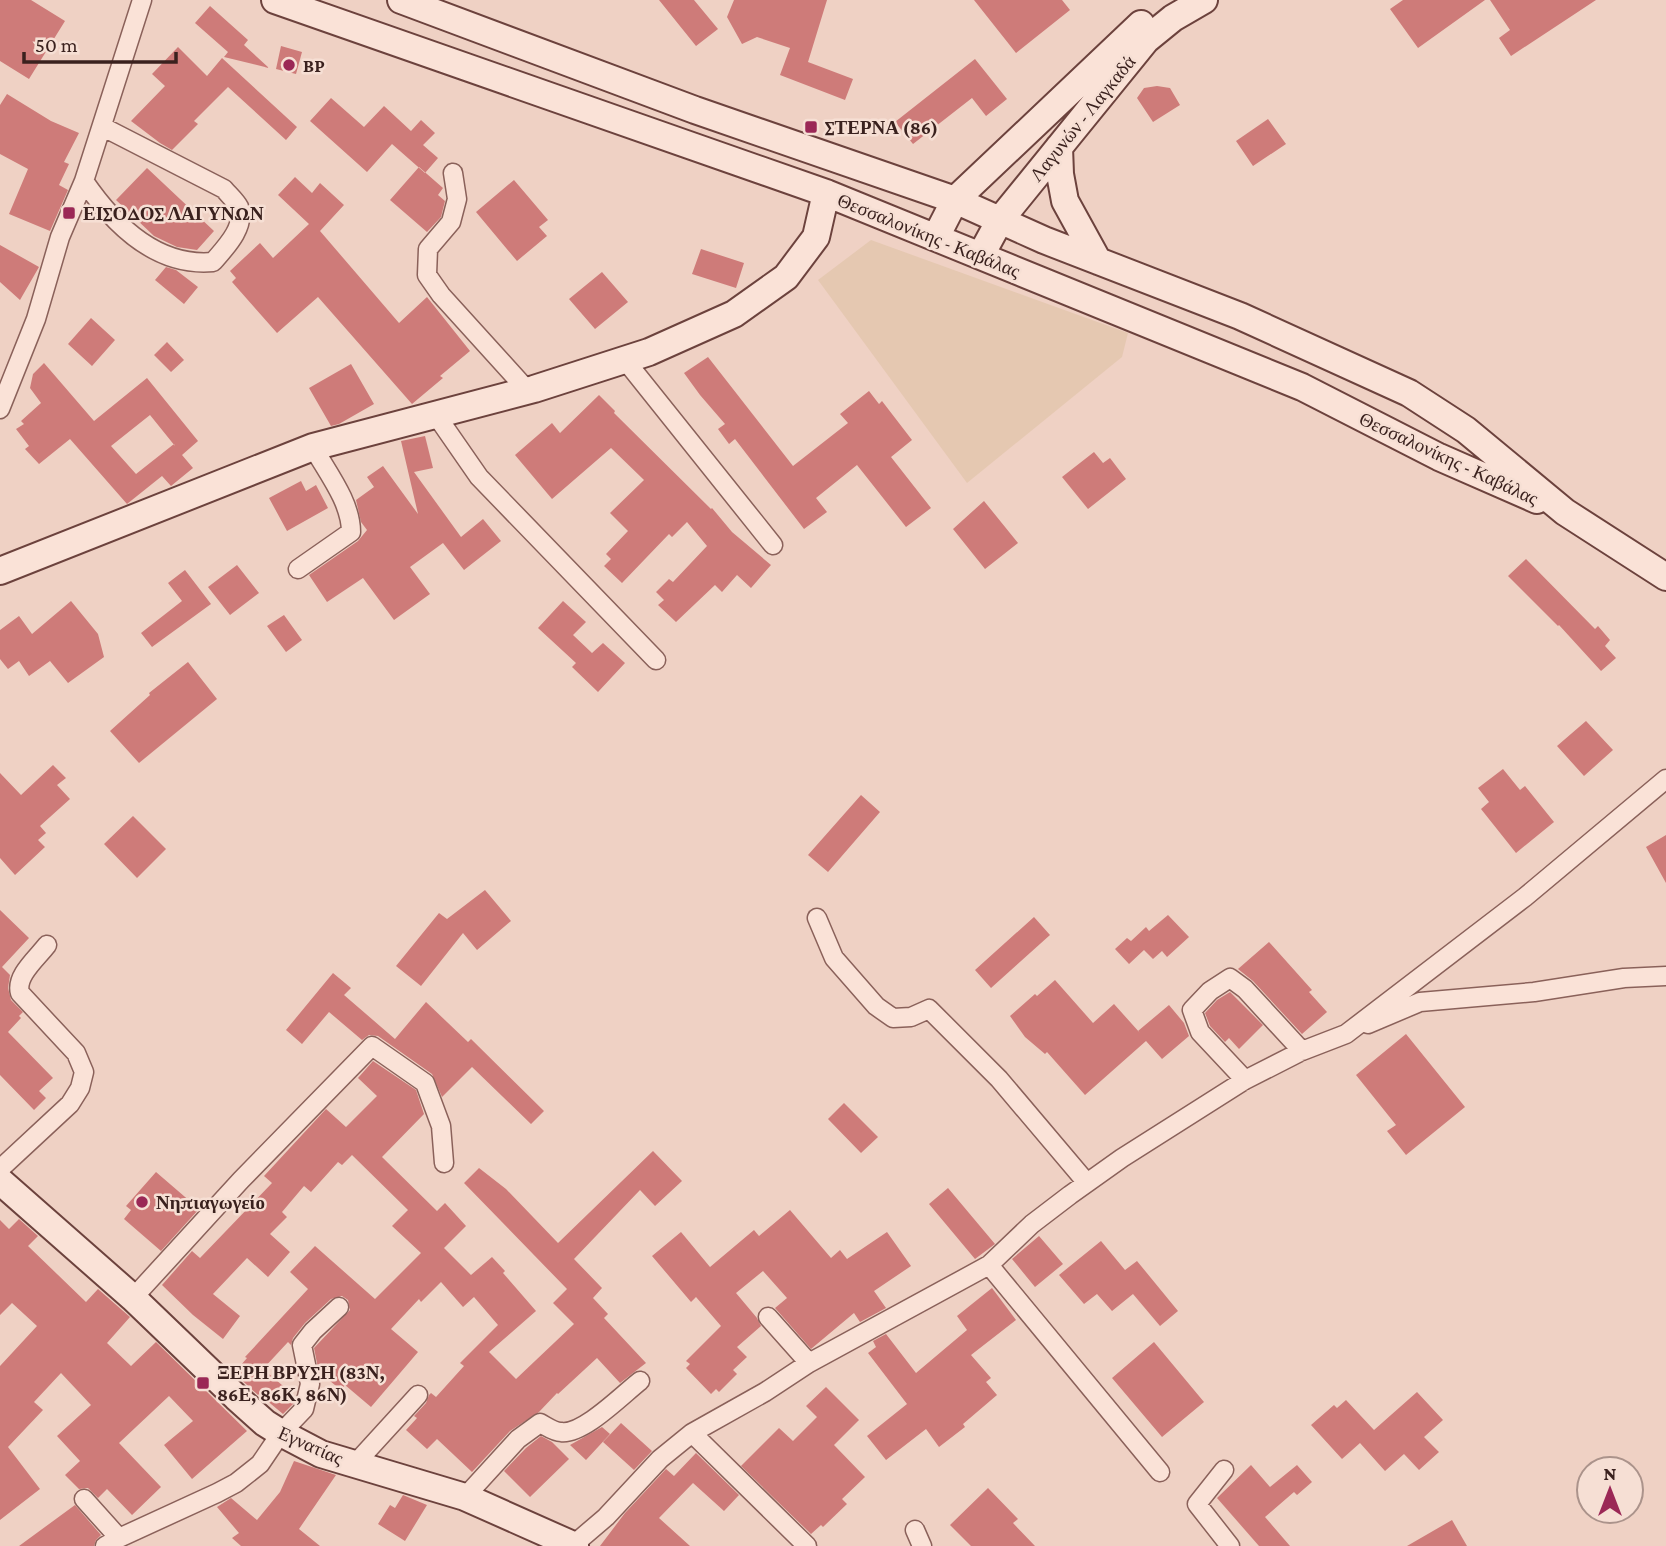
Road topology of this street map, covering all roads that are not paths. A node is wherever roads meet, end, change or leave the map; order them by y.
1 (142, 0) edge
2 (275, 0) edge
3 (401, 0) edge
4 (1177, 0) edge
5 (1204, 0) edge
6 (103, 127) junction
7 (1059, 147) junction
8 (453, 173) dead end
9 (84, 181) junction
10 (826, 193) junction
11 (955, 200) junction
12 (1000, 220) junction
13 (936, 237) junction
14 (981, 255) junction
15 (1098, 261) junction
16 (625, 360) junction
17 (528, 390) junction
18 (0, 409) edge
19 (436, 415) junction
20 (313, 447) junction
21 (1565, 512) junction
22 (773, 545) dead end
23 (298, 569) dead end
24 (0, 571) edge
25 (1666, 577) edge
26 (656, 660) dead end
27 (1666, 779) edge
28 (817, 918) dead end
29 (47, 945) dead end
30 (1666, 976) edge
31 (1346, 1034) junction
32 (1302, 1051) junction
33 (1245, 1080) junction
34 (444, 1163) dead end
35 (0, 1169) edge
36 (0, 1181) edge
37 (1087, 1183) junction
38 (989, 1265) junction
39 (133, 1298) junction
40 (339, 1307) dead end
41 (768, 1317) dead end
42 (809, 1363) junction
43 (640, 1381) dead end
44 (418, 1395) dead end
45 (281, 1433) junction
46 (692, 1433) junction
47 (355, 1464) junction
48 (1224, 1471) dead end
49 (1160, 1472) dead end
50 (465, 1497) junction
51 (84, 1499) dead end
52 (112, 1542) edge
53 (573, 1546) edge
54 (807, 1546) edge
55 (1230, 1546) edge

1 - 6 street
2 - 10 main road, Θεσσαλονίκης - Καβάλας
3 - 11 main road, Θεσσαλονίκης - Καβάλας
4 - 11 main road, Λαγυνών - Λαγκαδά
5 - 7 main road, Λαγυνών - Λαγκαδά
6 - 9 street
6 - 9 street
7 - 12 main road, Λαγυνών - Λαγκαδά
7 - 15 main road
8 - 17 street
9 - 18 street
10 - 13 main road, Θεσσαλονίκης - Καβάλας
10 - 16 main road
11 - 12 main road, Θεσσαλονίκης - Καβάλας
11 - 13 main road, Λαγυνών - Λαγκαδά
12 - 14 main road, Λαγυνών - Λαγκαδά
12 - 15 main road, Θεσσαλονίκης - Καβάλας
13 - 14 main road, Θεσσαλονίκης - Καβάλας
14 - 21 main road, Θεσσαλονίκης - Καβάλας
15 - 21 main road, Θεσσαλονίκης - Καβάλας
16 - 17 main road
16 - 22 street
17 - 19 main road
19 - 20 main road
19 - 26 street
20 - 23 street
20 - 24 main road
21 - 25 main road, Θεσσαλονίκης - Καβάλας
27 - 31 street
28 - 37 street
29 - 35 street
30 - 31 street
31 - 32 street
32 - 33 street
32 - 33 street
33 - 37 street
34 - 39 street
36 - 39 main road, Εγνατίας
37 - 38 street
38 - 42 street
38 - 49 street
39 - 45 main road, Εγνατίας
40 - 45 street
41 - 42 street
42 - 46 street
43 - 50 street
44 - 47 street
45 - 47 main road, Εγνατίας
45 - 52 street
46 - 53 street
46 - 54 street
47 - 50 main road, Εγνατίας
48 - 55 street
50 - 53 main road, Εγνατίας
51 - 52 street

